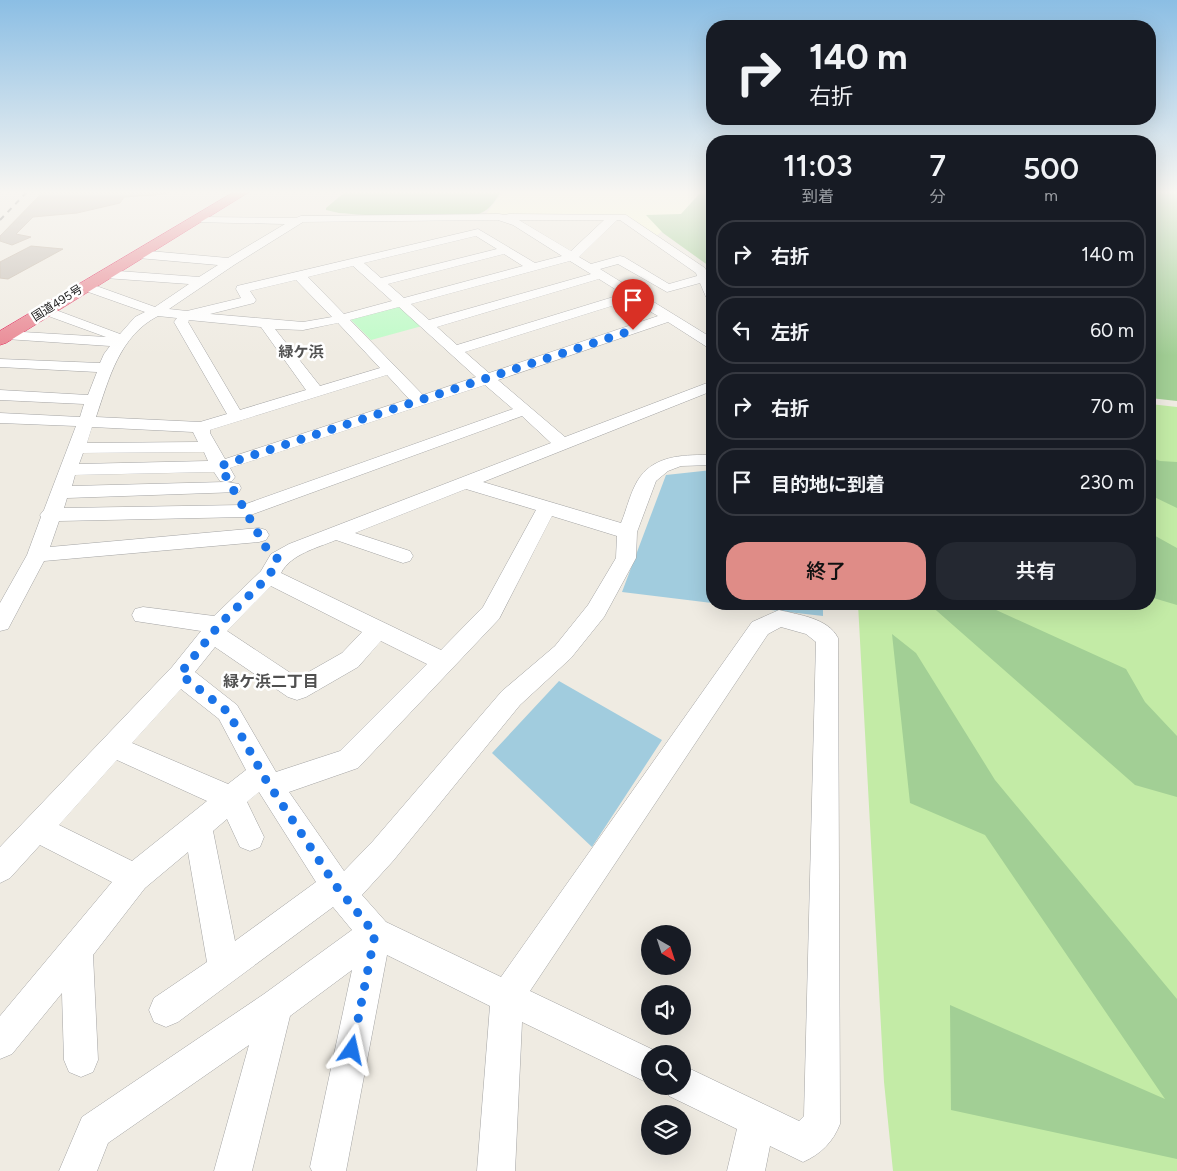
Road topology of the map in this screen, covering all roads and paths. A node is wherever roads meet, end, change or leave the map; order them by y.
1 (151, 247) edge
2 (255, 247) edge
3 (418, 247) edge
4 (501, 247) edge
5 (556, 247) edge
6 (583, 247) edge
7 (666, 247) edge
8 (506, 250) junction
9 (138, 254) junction
10 (572, 257) junction
11 (230, 262) junction
12 (356, 262) junction
13 (533, 267) junction
14 (596, 272) junction
15 (105, 274) junction
16 (300, 276) junction
17 (704, 278) junction
18 (203, 281) junction
19 (379, 282) junction
20 (706, 283) edge
21 (84, 286) junction
22 (633, 295) junction
23 (402, 303) junction
24 (45, 310) junction
25 (156, 312) junction
26 (185, 316) junction
27 (670, 317) junction
28 (342, 319) junction
29 (267, 324) junction
30 (427, 325) junction
31 (3, 337) edge
32 (122, 340) junction
33 (706, 340) edge
34 (455, 350) junction
35 (0, 363) edge
36 (105, 368) junction
37 (389, 370) junction
38 (487, 379) junction
39 (706, 388) edge
40 (316, 392) junction
41 (0, 395) edge
42 (94, 400) junction
43 (420, 401) junction
44 (525, 410) junction
45 (236, 416) junction
46 (0, 418) edge
47 (86, 422) junction
48 (201, 427) junction
49 (562, 444) junction
50 (209, 446) junction
51 (77, 448) junction
52 (706, 460) edge
53 (220, 466) junction
54 (68, 470) junction
55 (463, 482) junction
56 (232, 488) junction
57 (61, 492) junction
58 (546, 507) junction
59 (245, 511) junction
60 (50, 516) junction
61 (627, 532) junction
62 (335, 533) junction
63 (259, 535) junction
64 (36, 555) junction
65 (403, 556) dead end
66 (273, 567) junction
67 (143, 615) dead end
68 (0, 623) edge
69 (216, 629) junction
70 (378, 630) junction
71 (444, 662) junction
72 (180, 674) junction
73 (112, 746) junction
74 (266, 780) junction
75 (231, 799) junction
76 (198, 826) junction
77 (38, 829) junction
78 (250, 837) dead end
79 (0, 868) edge
80 (135, 878) junction
81 (339, 890) junction
82 (375, 934) junction
83 (77, 950) junction
84 (224, 969) junction
85 (507, 996) junction
86 (276, 1006) junction
87 (166, 1010) dead end
88 (0, 1042) edge
89 (81, 1060) dead end
90 (641, 1062) edge
91 (691, 1087) edge
92 (757, 1120) junction
93 (329, 1167) dead end
94 (78, 1171) edge
95 (233, 1171) edge
96 (496, 1171) edge
97 (746, 1171) edge

1 - 9 highway, 国道495号
2 - 11 street
3 - 12 street
4 - 8 street
5 - 10 street
6 - 10 street
7 - 17 street
8 - 13 street
8 - 19 street
9 - 11 street
9 - 15 highway, 国道495号
10 - 13 street
10 - 14 street
11 - 18 street
12 - 16 street
12 - 19 street
13 - 23 street
14 - 17 street
14 - 22 street
14 - 30 street
15 - 18 street
15 - 21 highway, 国道495号
16 - 26 street
16 - 28 street
17 - 20 street
18 - 25 street
19 - 23 street
21 - 24 highway, 国道495号
21 - 25 street
22 - 27 street
22 - 34 street
23 - 28 street
23 - 30 street
24 - 31 highway, 国道495号
24 - 32 street
25 - 26 street
25 - 32 street
26 - 29 street
26 - 45 street
27 - 33 street
27 - 38 street
28 - 29 street
28 - 37 street
29 - 40 street
30 - 34 street
31 - 32 street
32 - 36 street
34 - 38 street
35 - 36 street
36 - 42 street
37 - 40 street
37 - 43 street
38 - 43 street
38 - 44 street
39 - 49 street
40 - 45 street
41 - 42 street
42 - 47 street
43 - 53 street
44 - 49 street
44 - 59 street
45 - 48 street
46 - 47 street
47 - 48 street
47 - 51 street
48 - 50 street
49 - 55 street
50 - 51 street
50 - 53 street
51 - 54 street
52 - 61 street
53 - 54 street
53 - 56 street
54 - 57 street
55 - 58 street
55 - 62 street
56 - 57 street
56 - 59 street
57 - 60 street
58 - 61 street
58 - 71 street
59 - 60 street
59 - 63 street
60 - 64 street
61 - 81 street
62 - 65 street
62 - 66 street
63 - 64 street
63 - 66 street
64 - 68 street
66 - 69 street
66 - 70 street
67 - 69 street
69 - 70 street
69 - 72 street
70 - 71 street
71 - 74 street
72 - 73 street
72 - 74 street
73 - 75 street
73 - 77 street
74 - 75 street
74 - 81 street
75 - 76 street
75 - 78 street
76 - 80 street
76 - 84 street
77 - 79 street
77 - 80 street
80 - 83 street
81 - 82 street
81 - 84 street
82 - 85 street
82 - 86 street
82 - 93 street
83 - 88 street
83 - 89 street
84 - 87 street
85 - 90 street
85 - 92 street
85 - 96 street
86 - 94 street
86 - 95 street
91 - 92 street
92 - 97 street

